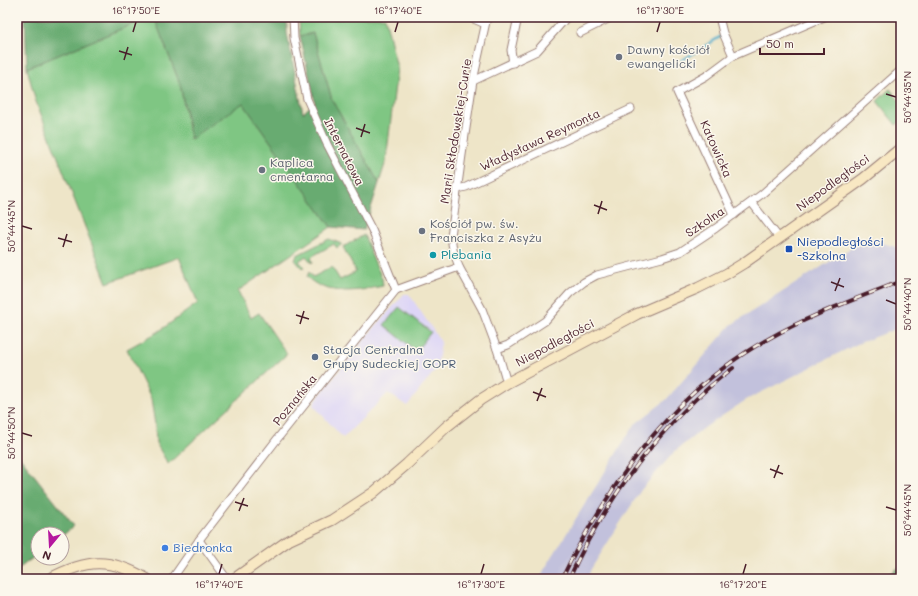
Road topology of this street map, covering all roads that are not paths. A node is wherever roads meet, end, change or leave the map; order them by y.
1 (293, 17) edge
2 (469, 17) edge
3 (518, 17) edge
4 (567, 17) edge
5 (612, 17) edge
6 (719, 17) edge
7 (819, 18) edge
8 (486, 20) edge
9 (580, 33) dead end
10 (733, 56) junction
11 (513, 63) junction
12 (901, 70) edge
13 (473, 81) junction
14 (631, 109) dead end
15 (901, 148) edge
16 (458, 189) junction
17 (752, 203) junction
18 (734, 215) junction
19 (779, 238) junction
20 (459, 267) junction
21 (396, 290) junction
22 (497, 349) junction
23 (507, 383) junction
24 (199, 540) junction
25 (48, 579) edge
26 (147, 579) edge
27 (172, 579) edge
28 (227, 579) edge
29 (234, 579) edge

1 - 21 street, Internatowa
2 - 8 street
3 - 11 street
4 - 11 street
5 - 9 street
6 - 10 street
7 - 10 street
8 - 13 street, Marii Skłodowskiej-Curie
10 - 18 street, Katowicka
11 - 13 street
12 - 17 street, Szkolna
13 - 16 street, Marii Skłodowskiej-Curie
14 - 16 street, Władysława Reymonta
15 - 19 main road, Niepodległości
16 - 20 street, Marii Skłodowskiej-Curie
17 - 18 street, Szkolna
17 - 19 street
18 - 22 street, Szkolna
19 - 23 main road, Niepodległości
20 - 21 street
20 - 22 street, Marii Skłodowskiej-Curie
21 - 24 street, Poznańska
22 - 23 street, Marii Skłodowskiej-Curie
23 - 29 main road, Niepodległości
24 - 27 street, Poznańska
24 - 28 street
25 - 26 main road

